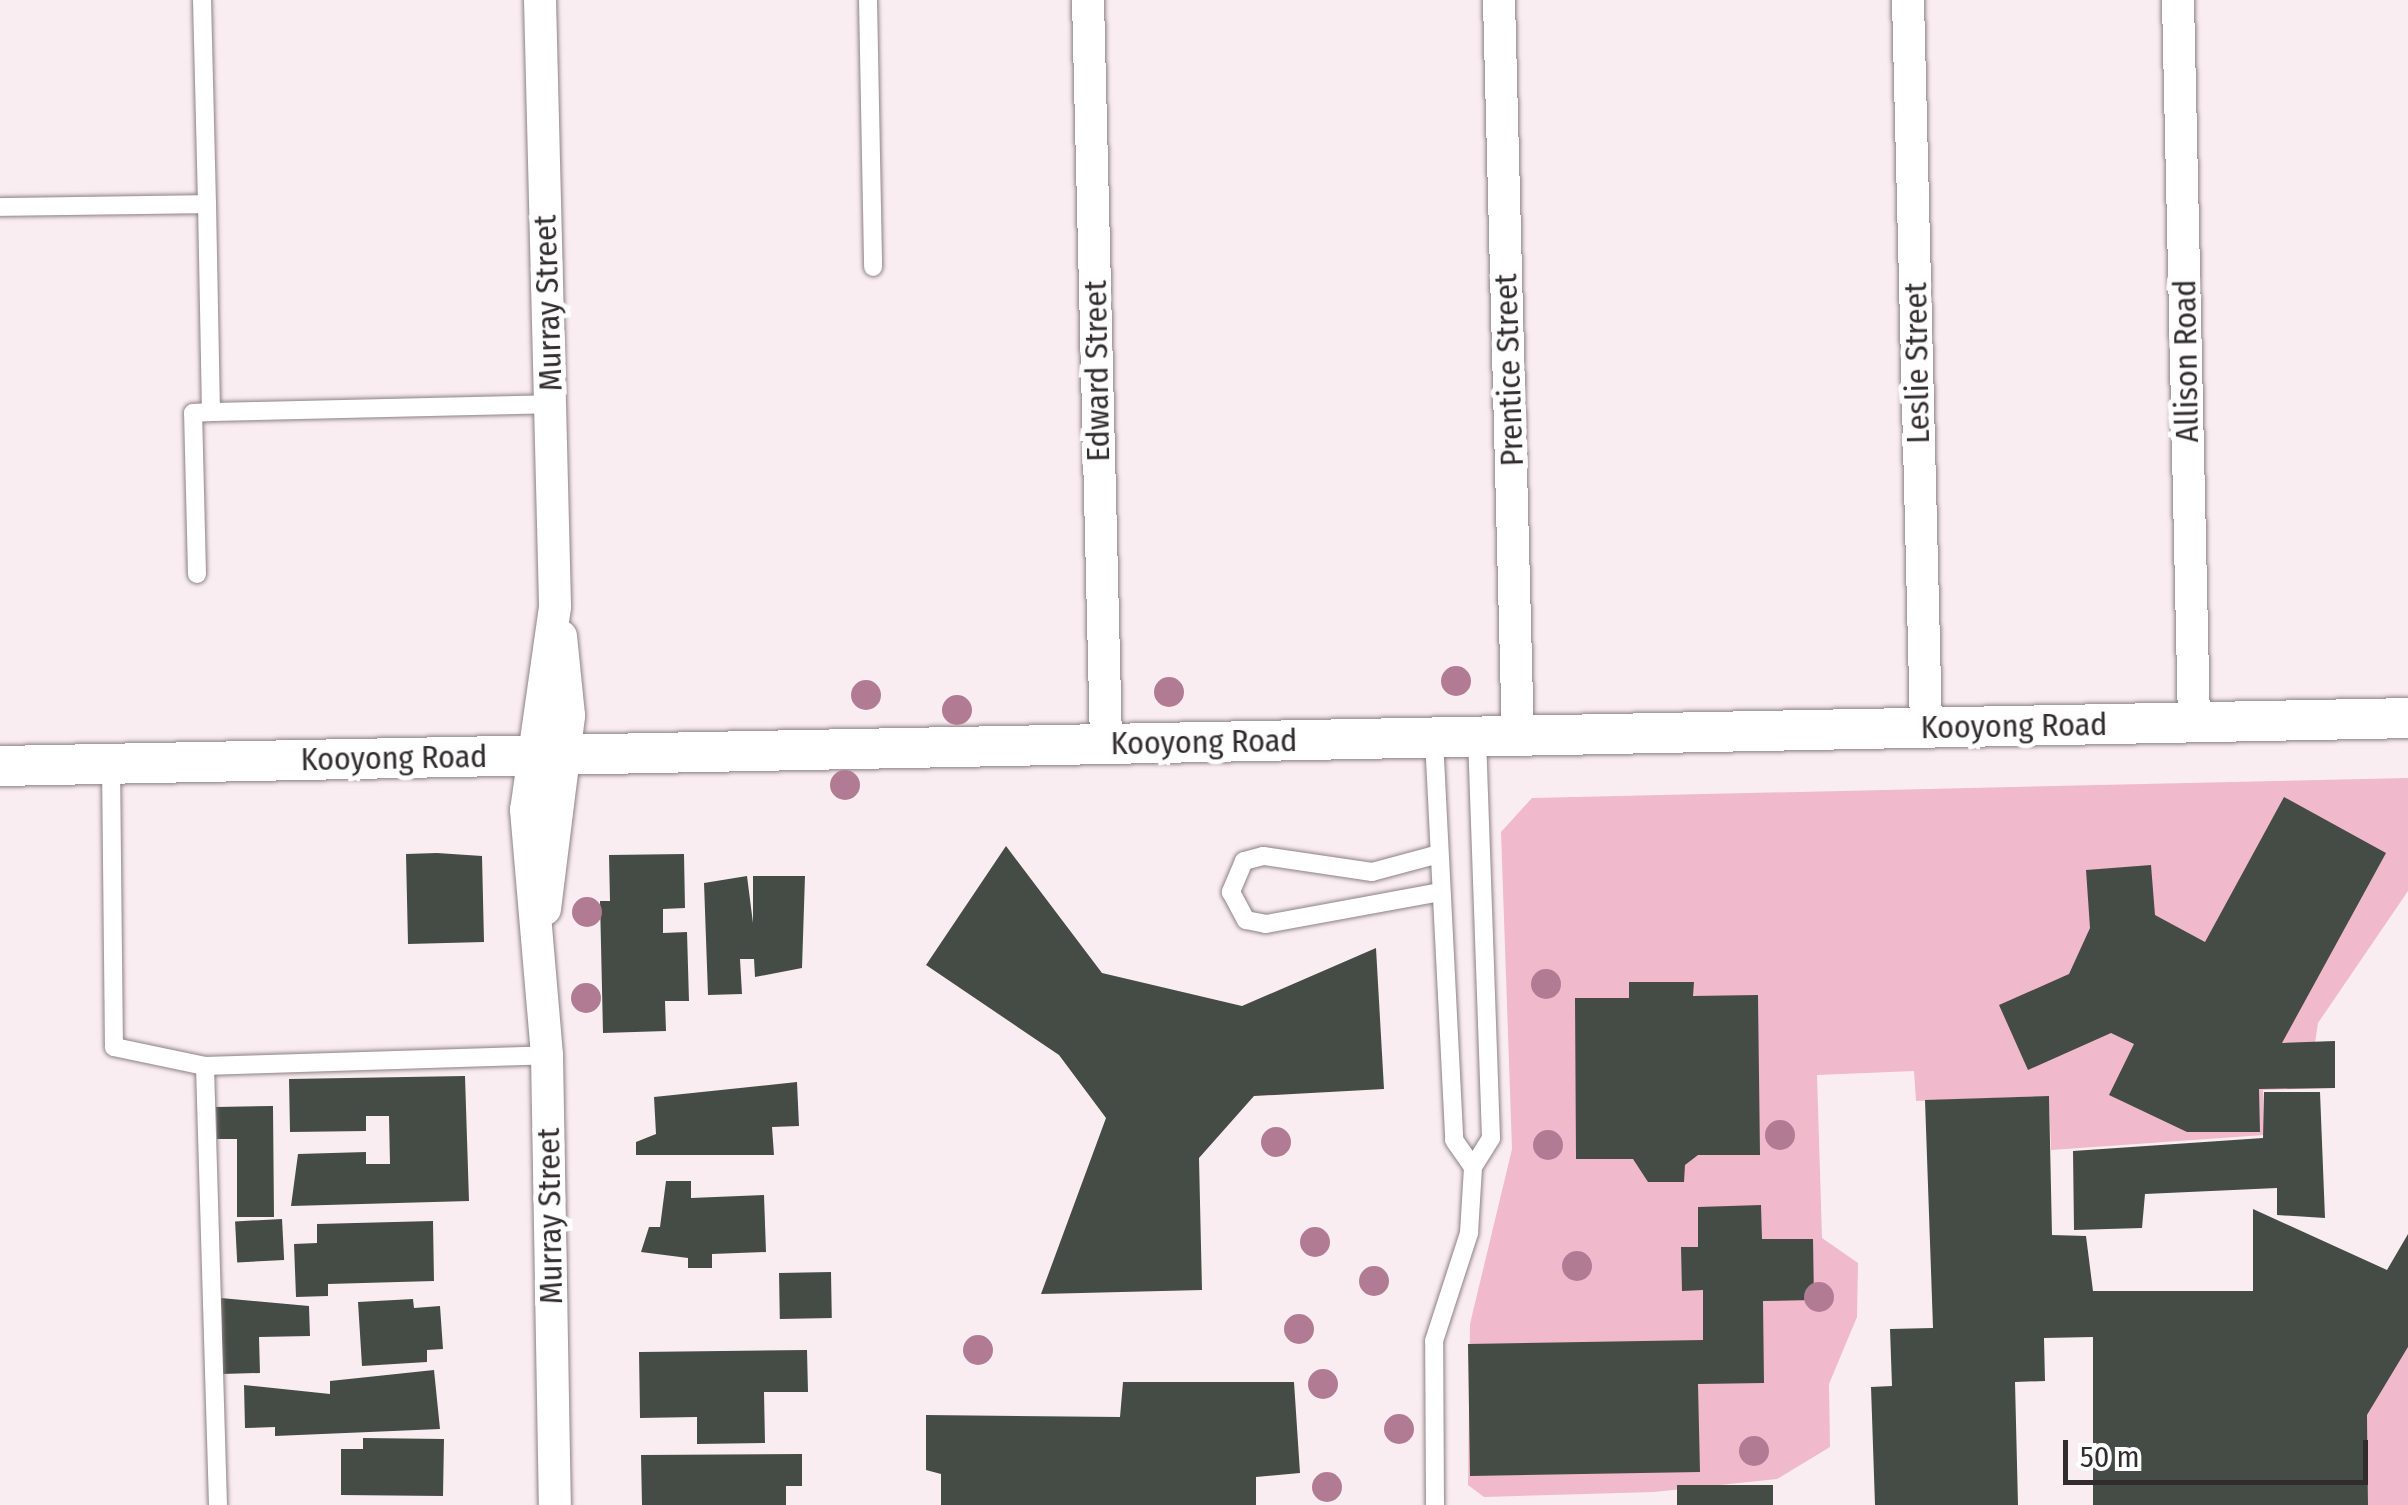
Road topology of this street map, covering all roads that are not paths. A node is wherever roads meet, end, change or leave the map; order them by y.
1 (202, 0) edge
2 (540, 0) edge
3 (868, 0) edge
4 (1088, 0) edge
5 (1499, 0) edge
6 (1908, 0) edge
7 (2178, 0) edge
8 (207, 204) junction
9 (0, 208) edge
10 (873, 267) dead end
11 (551, 404) junction
12 (211, 412) junction
13 (197, 574) dead end
14 (2408, 718) edge
15 (2194, 722) junction
16 (1926, 727) junction
17 (1434, 739) junction
18 (1477, 739) junction
19 (1518, 740) junction
20 (1106, 743) junction
21 (548, 755) junction
22 (111, 764) junction
23 (0, 766) edge
24 (1439, 854) junction
25 (1441, 892) junction
26 (547, 1055) junction
27 (204, 1066) junction
28 (1473, 1167) junction
29 (218, 1505) edge
30 (555, 1505) edge
31 (1435, 1505) edge

1 - 8 lane
2 - 11 street, Murray Street
3 - 10 lane
4 - 20 street, Edward Street
5 - 19 street, Prentice Street
6 - 16 street, Leslie Street
7 - 15 street, Allison Road
8 - 9 lane
8 - 12 lane
11 - 12 lane
11 - 21 street, Murray Street
12 - 13 lane
14 - 15 street, Kooyong Road
15 - 16 street, Kooyong Road
16 - 19 street, Kooyong Road
17 - 18 street, Kooyong Road
17 - 20 street, Kooyong Road
17 - 24 lane
18 - 19 street, Kooyong Road
18 - 28 lane
20 - 21 street, Kooyong Road
21 - 22 street, Kooyong Road
21 - 26 street, Murray Street
22 - 23 street, Kooyong Road
22 - 27 lane
24 - 25 lane
24 - 25 lane
25 - 28 lane
26 - 27 lane
26 - 30 street, Murray Street
27 - 29 lane
28 - 31 lane

